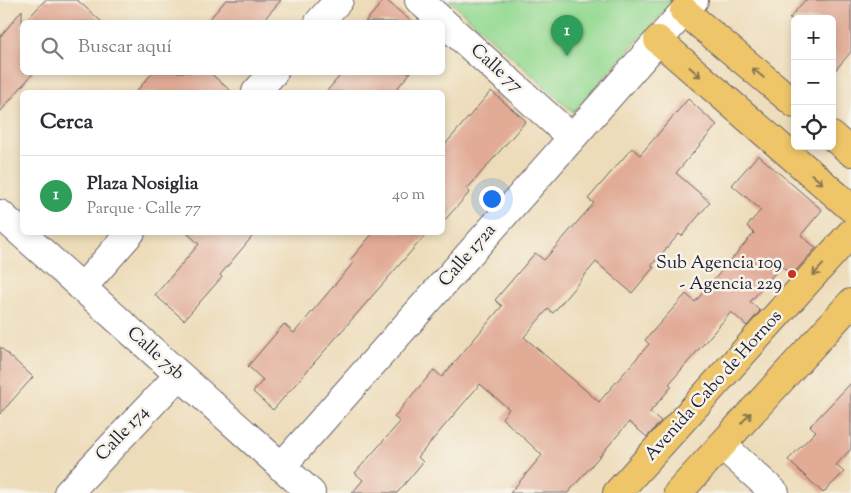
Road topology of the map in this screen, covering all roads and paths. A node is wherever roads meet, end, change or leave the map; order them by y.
1 (339, 0) edge
2 (419, 0) edge
3 (689, 5) edge
4 (321, 20) edge
5 (441, 20) edge
6 (445, 23) edge
7 (658, 40) junction
8 (271, 75) edge
9 (258, 90) edge
10 (791, 100) edge
11 (572, 138) junction
12 (836, 139) edge
13 (851, 152) edge
14 (851, 208) edge
15 (0, 214) edge
16 (20, 232) edge
17 (851, 234) edge
18 (23, 235) edge
19 (129, 235) edge
20 (82, 288) junction
21 (851, 303) edge
22 (179, 375) junction
23 (722, 445) junction
24 (281, 467) junction
25 (68, 493) edge
26 (310, 493) edge
27 (617, 493) edge
28 (678, 493) edge
29 (775, 493) edge

1 - 4 street
2 - 5 street, Calle 77
3 - 7 street, Calle 172a
10 -> 3 main road
6 - 11 street, Calle 77
7 - 11 street, Calle 172a
7 -> 14 main road
8 - 9 street
11 - 24 street, Calle 172a
12 - 13 main road
15 - 16 street, Calle 75b
17 -> 27 main road, Avenida Cabo de Hornos
18 - 20 street, Calle 75b
19 - 20 street
20 - 22 street, Calle 75b
23 -> 21 main road
22 - 24 street, Calle 75b
22 - 25 street, Calle 174
23 - 28 main road
23 - 29 street
24 - 26 street, Calle 75b

